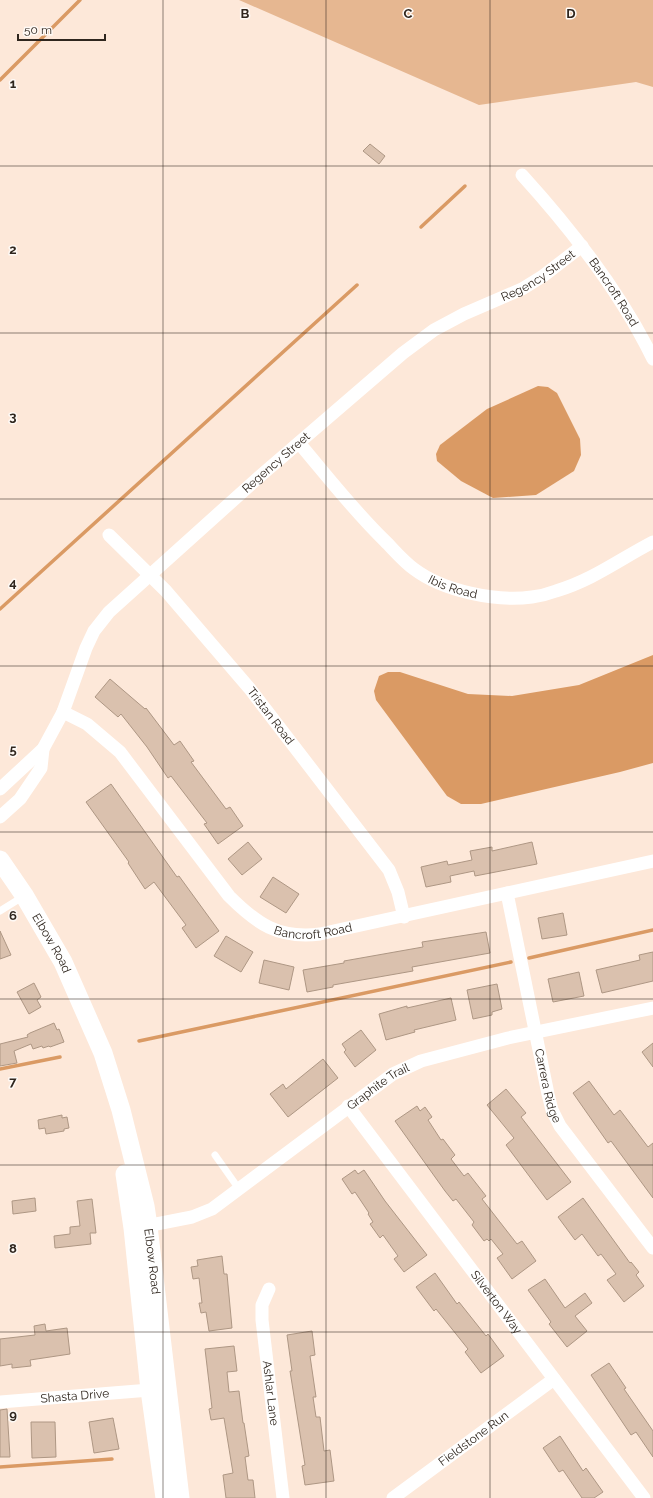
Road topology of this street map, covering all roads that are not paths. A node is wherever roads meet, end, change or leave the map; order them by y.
1 (522, 175) dead end
2 (582, 246) junction
3 (653, 359) edge
4 (299, 444) junction
5 (109, 535) dead end
6 (653, 542) edge
7 (150, 575) junction
8 (63, 712) junction
9 (43, 749) junction
10 (0, 789) edge
11 (0, 817) edge
12 (0, 860) edge
13 (653, 861) edge
14 (507, 893) junction
15 (24, 896) junction
16 (0, 911) edge
17 (404, 917) junction
18 (653, 1008) edge
19 (535, 1033) junction
20 (348, 1106) junction
21 (215, 1155) dead end
22 (239, 1189) junction
23 (141, 1227) junction
24 (653, 1248) edge
25 (269, 1289) dead end
26 (554, 1379) junction
27 (150, 1390) junction
28 (0, 1402) edge
29 (165, 1498) edge
30 (180, 1498) edge
31 (283, 1498) edge
32 (393, 1498) edge
33 (644, 1498) edge

1 - 2 street, Bancroft Road
2 - 3 street, Bancroft Road
2 - 4 street, Regency Street
4 - 6 street, Ibis Road
4 - 7 street, Regency Street
5 - 7 street, Tristan Road
7 - 8 street, Regency Street
7 - 17 street, Tristan Road
8 - 9 street, Regency Street
8 - 17 street, Bancroft Road
9 - 10 street, Regency Street
9 - 11 street, Regency Street
12 - 15 main road, Elbow Road
13 - 14 street, Bancroft Road
14 - 17 street, Bancroft Road
14 - 19 street, Carrera Ridge
15 - 16 lane
15 - 23 main road, Elbow Road
18 - 19 street, Graphite Trail
19 - 20 street, Graphite Trail
19 - 24 street, Carrera Ridge
20 - 22 street, Graphite Trail
20 - 26 street, Silverton Way
21 - 22 lane
22 - 23 street, Graphite Trail
23 - 27 main road, Elbow Road
23 - 30 main road, Elbow Road
25 - 31 street, Ashlar Lane
26 - 32 street, Fieldstone Run
26 - 33 street, Silverton Way
27 - 28 street, Shasta Drive
27 - 29 main road, Elbow Road

